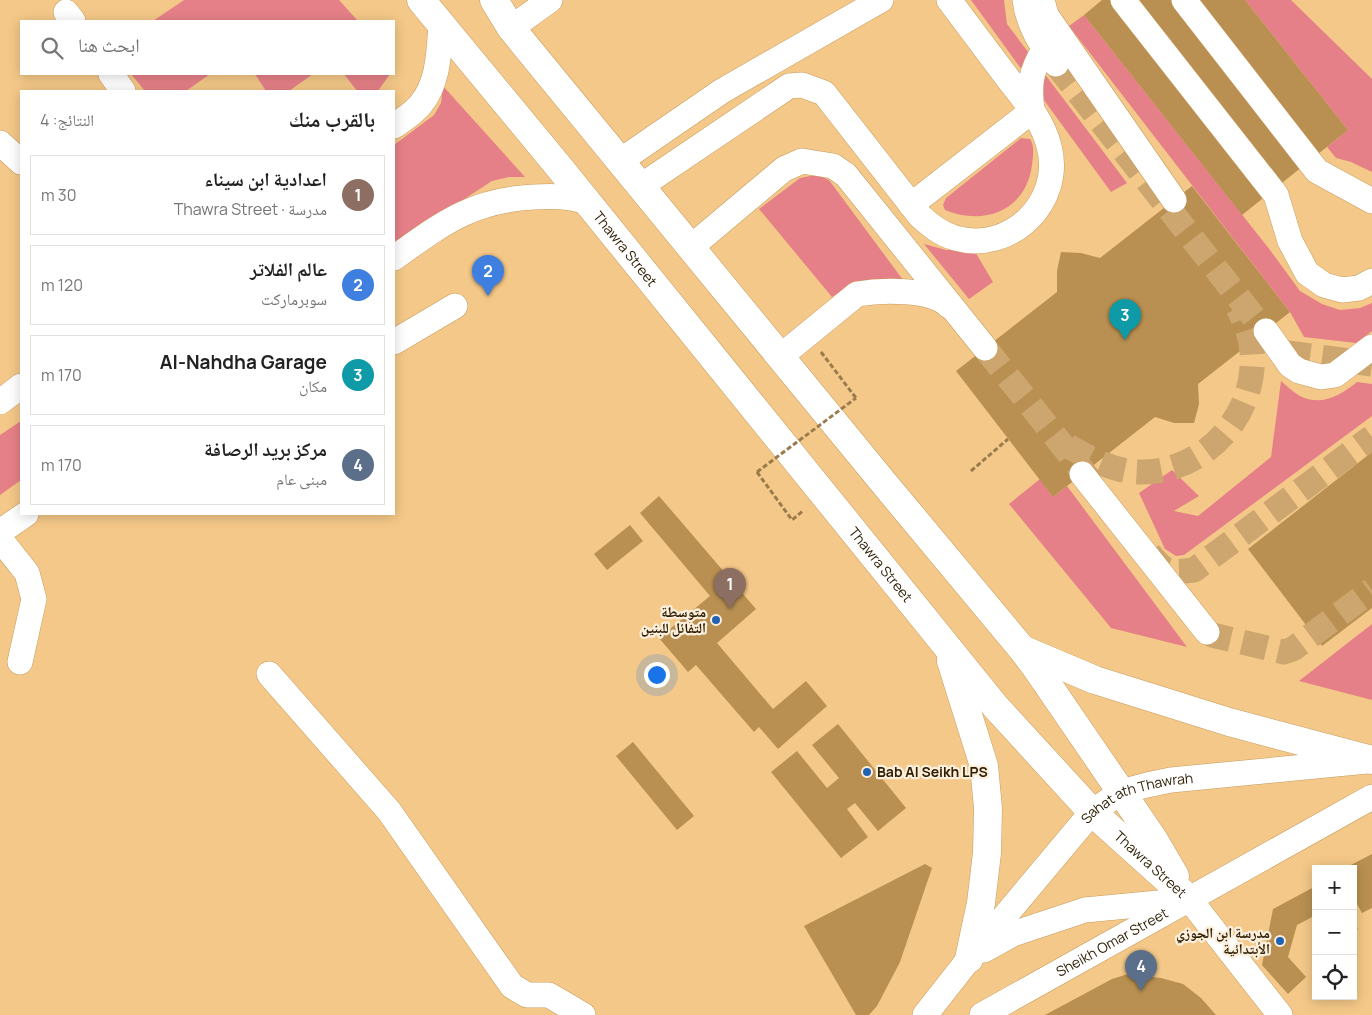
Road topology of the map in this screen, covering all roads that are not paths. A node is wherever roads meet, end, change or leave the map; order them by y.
1 (421, 0) edge
2 (494, 0) edge
3 (550, 0) edge
4 (881, 0) edge
5 (949, 0) edge
6 (1024, 0) edge
7 (1042, 0) edge
8 (1122, 0) edge
9 (1184, 0) edge
10 (441, 24) junction
11 (510, 28) junction
12 (1059, 58) junction
13 (111, 75) edge
14 (122, 90) edge
15 (1032, 111) junction
16 (395, 125) edge
17 (0, 143) edge
18 (620, 160) junction
19 (20, 161) edge
20 (641, 186) junction
21 (1174, 200) dead end
22 (1372, 201) edge
23 (587, 202) junction
24 (911, 205) junction
25 (691, 247) junction
26 (395, 257) edge
27 (1372, 281) edge
28 (455, 306) dead end
29 (1266, 331) dead end
30 (395, 341) edge
31 (1372, 347) edge
32 (781, 356) junction
33 (20, 387) edge
34 (0, 402) edge
35 (1082, 474) tunnel mouth
36 (25, 515) edge
37 (0, 532) edge
38 (0, 540) edge
39 (1206, 632) tunnel mouth
40 (946, 645) junction
41 (1022, 649) junction
42 (20, 662) dead end
43 (269, 674) dead end
44 (1372, 760) edge
45 (1121, 792) junction
46 (1372, 797) edge
47 (1092, 812) junction
48 (1190, 900) junction
49 (969, 959) junction
50 (997, 1012) edge
51 (583, 1015) edge
52 (925, 1015) edge
53 (1280, 1015) edge

1 - 10 main road, Thawra Street
2 - 11 main road, Thawra Street
3 - 11 street
4 - 18 street
5 - 15 street
6 - 12 street
7 - 12 street
8 - 27 street
9 - 22 street
10 - 16 street
10 - 23 main road, Thawra Street
11 - 18 main road, Thawra Street
12 - 15 street
12 - 21 street
13 - 14 street
15 - 24 street
15 - 24 street
17 - 19 street
18 - 20 main road, Thawra Street
20 - 24 street
20 - 25 main road, Thawra Street
23 - 26 street
23 - 40 main road, Thawra Street
25 - 32 main road, Thawra Street
25 - 32 street
28 - 30 street
29 - 31 street
32 - 41 main road, Thawra Street
33 - 34 street
35 - 39 street
36 - 37 street
38 - 42 street
40 - 47 main road, Thawra Street
40 - 49 main road
41 - 44 main road
41 - 45 main road, Thawra Street
43 - 51 street
44 - 45 street, Sahat ath Thawrah
45 - 47 street, Sahat ath Thawrah
45 - 48 main road, Thawra Street
46 - 48 street, Sheikh Omar Street
47 - 48 main road, Thawra Street
47 - 49 street, Sahat ath Thawrah
48 - 49 street
48 - 50 street, Sheikh Omar Street
48 - 53 street
49 - 52 street

